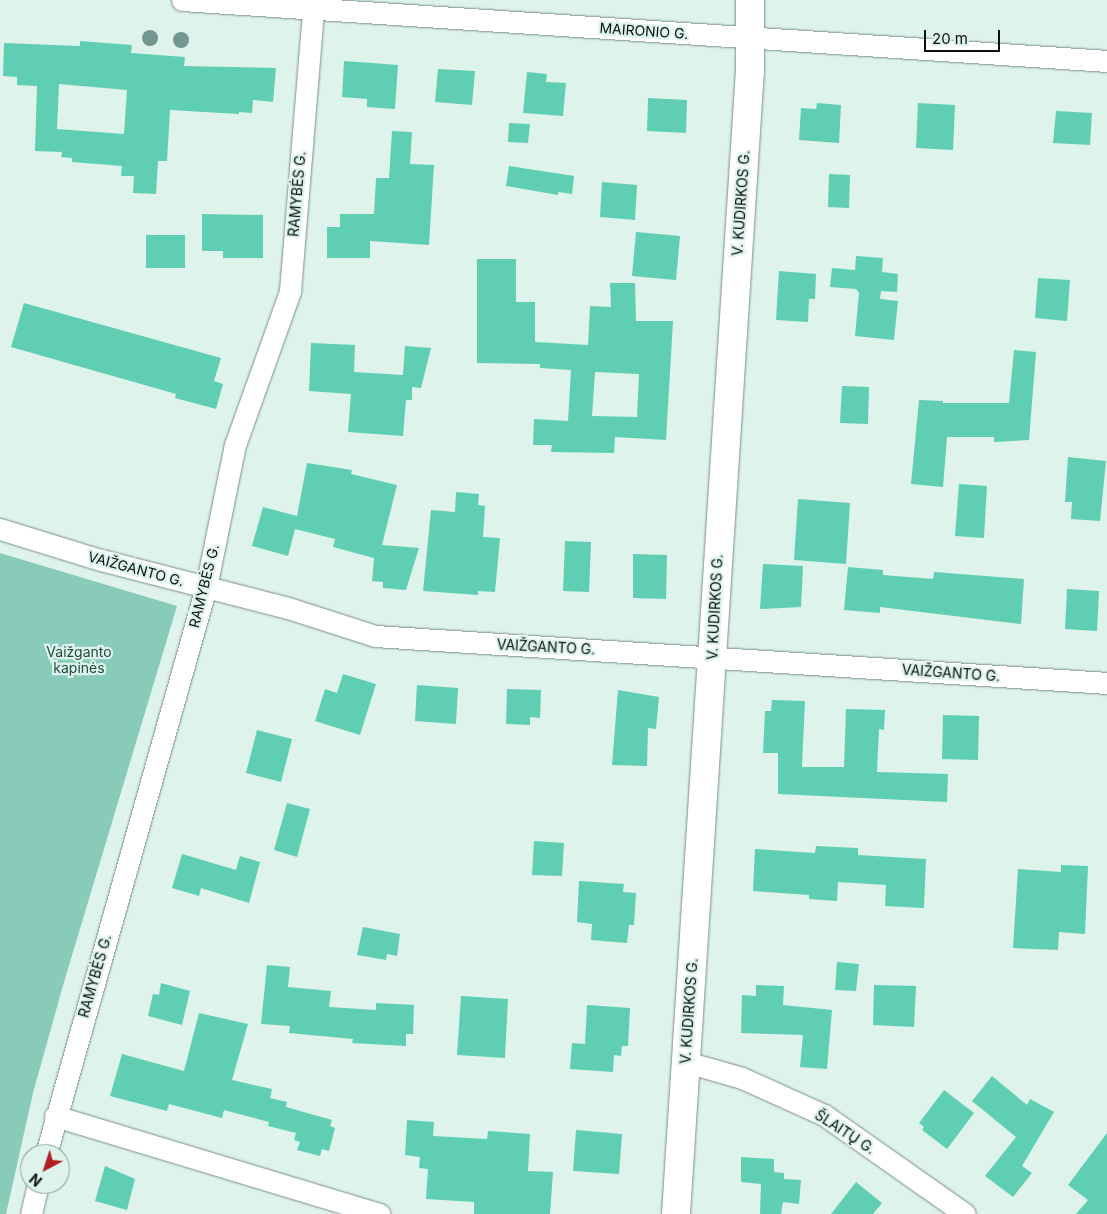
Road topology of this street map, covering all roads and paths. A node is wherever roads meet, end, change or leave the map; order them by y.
1 (182, 0) edge
2 (750, 0) edge
3 (313, 9) junction
4 (750, 37) junction
5 (1107, 62) edge
6 (0, 530) edge
7 (206, 587) junction
8 (712, 657) junction
9 (1107, 684) edge
10 (686, 1062) junction
11 (55, 1116) junction
12 (48, 1144) edge
13 (36, 1194) edge
14 (31, 1214) edge
15 (380, 1214) edge
16 (676, 1214) edge
17 (965, 1214) edge

1 - 3 street, MAIRONIO G.
2 - 4 street, V. KUDIRKOS G.
3 - 4 street, MAIRONIO G.
3 - 7 street, RAMYBĖS G.
4 - 5 street, MAIRONIO G.
4 - 8 street, V. KUDIRKOS G.
6 - 7 street, VAIŽGANTO G.
7 - 8 street, VAIŽGANTO G.
7 - 11 street, RAMYBĖS G.
8 - 9 street, VAIŽGANTO G.
8 - 10 street, V. KUDIRKOS G.
10 - 16 street, V. KUDIRKOS G.
10 - 17 street, ŠLAITŲ G.
11 - 12 street, RAMYBĖS G.
11 - 15 street
13 - 14 street

